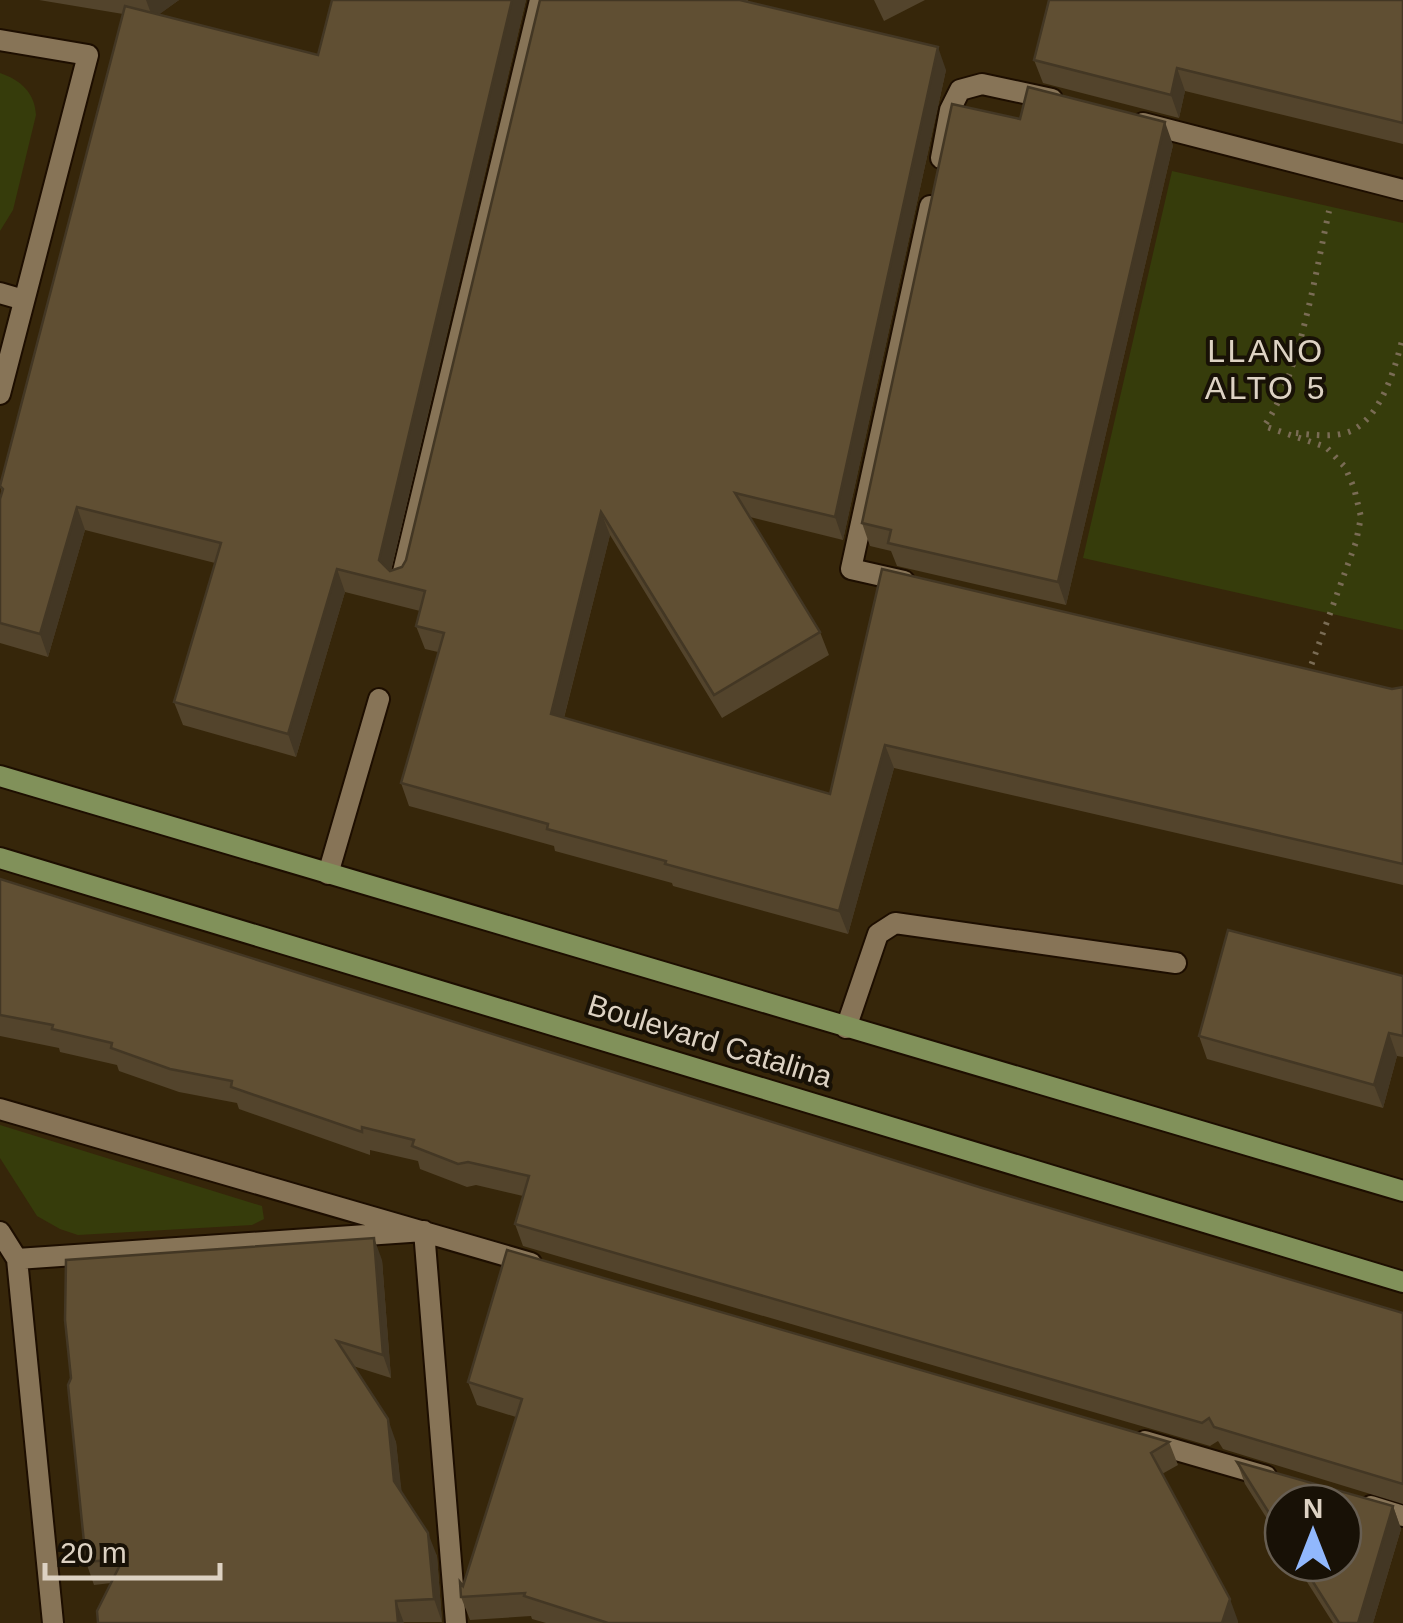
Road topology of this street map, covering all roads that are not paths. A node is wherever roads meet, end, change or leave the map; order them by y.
1 (540, 0) edge
2 (0, 40) edge
3 (1078, 106) edge
4 (1115, 116) edge
5 (1403, 190) edge
6 (0, 293) edge
7 (24, 300) junction
8 (0, 394) edge
9 (401, 580) edge
10 (928, 587) edge
11 (379, 698) dead end
12 (0, 776) edge
13 (0, 858) edge
14 (328, 874) junction
15 (1176, 964) dead end
16 (846, 1028) junction
17 (0, 1109) edge
18 (1403, 1192) edge
19 (424, 1231) junction
20 (0, 1232) edge
21 (16, 1258) junction
22 (558, 1270) edge
23 (1403, 1282) edge
24 (1134, 1438) edge
25 (1288, 1482) edge
26 (1363, 1504) edge
27 (1403, 1516) edge
28 (53, 1623) edge
29 (456, 1623) edge

1 - 9 street
2 - 7 street
3 - 10 street
4 - 5 street
6 - 7 street
7 - 8 street
11 - 14 street
12 - 14 street, Boulevard Catalina
13 - 23 street, Boulevard Catalina
14 - 16 street, Boulevard Catalina
15 - 16 street
16 - 18 street, Boulevard Catalina
17 - 19 street
19 - 21 street
19 - 22 street
19 - 29 street
20 - 21 street
21 - 28 street
24 - 25 street
26 - 27 street

